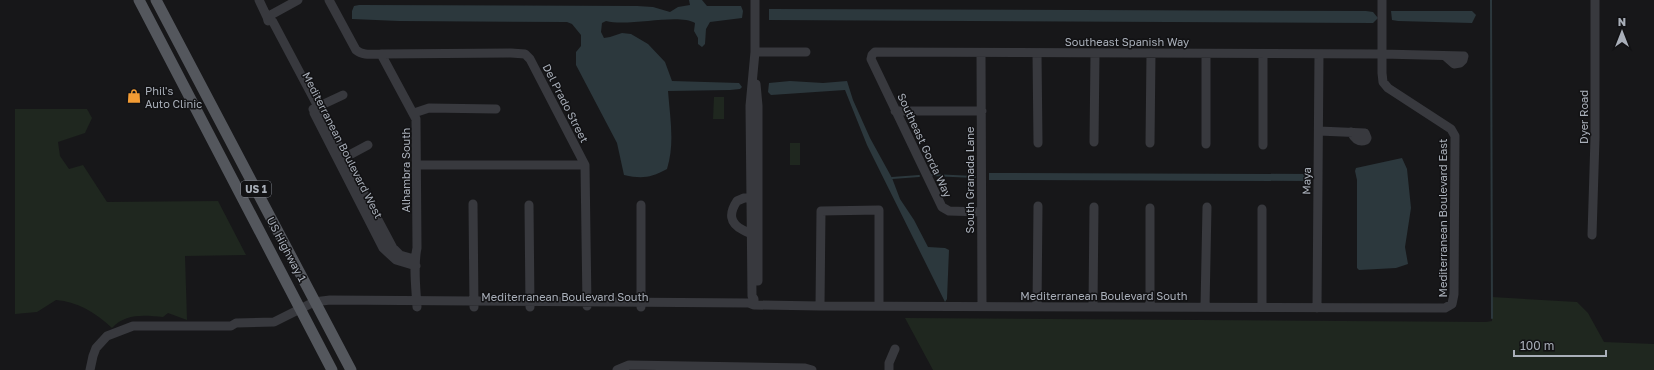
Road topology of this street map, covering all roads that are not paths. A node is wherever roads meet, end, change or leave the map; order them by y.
1 (139, 0) edge
2 (156, 0) edge
3 (259, 0) edge
4 (298, 0) edge
5 (329, 0) edge
6 (755, 0) edge
7 (1382, 0) edge
8 (1595, 0) edge
9 (267, 17) junction
10 (755, 52) junction
11 (806, 52) dead end
12 (869, 53) joint
13 (981, 53) junction
14 (1037, 53) junction
15 (1151, 53) junction
16 (381, 54) junction
17 (1095, 54) junction
18 (1206, 54) junction
19 (1263, 54) junction
20 (1319, 54) junction
21 (1382, 54) junction
22 (1445, 56) dead end
23 (343, 96) dead end
24 (315, 108) junction
25 (496, 109) dead end
26 (895, 111) junction
27 (982, 111) junction
28 (414, 113) junction
29 (1319, 131) junction
30 (1351, 132) dead end
31 (1094, 142) dead end
32 (1038, 143) dead end
33 (1150, 143) dead end
34 (1206, 144) dead end
35 (368, 145) dead end
36 (1263, 145) dead end
37 (341, 159) junction
38 (418, 165) junction
39 (585, 165) junction
40 (754, 197) junction
41 (473, 204) dead end
42 (529, 204) dead end
43 (641, 205) dead end
44 (1038, 206) dead end
45 (1094, 207) dead end
46 (1207, 207) dead end
47 (1150, 208) dead end
48 (1262, 209) dead end
49 (981, 212) junction
50 (755, 234) junction
51 (1592, 235) dead end
52 (414, 263) junction
53 (754, 302) junction
54 (316, 304) junction
55 (413, 304) junction
56 (474, 304) junction
57 (1452, 304) joint
58 (530, 305) junction
59 (587, 305) junction
60 (641, 305) junction
61 (879, 305) junction
62 (820, 306) junction
63 (982, 306) junction
64 (1037, 306) junction
65 (1093, 306) junction
66 (1150, 307) junction
67 (1206, 307) junction
68 (1262, 307) junction
69 (1317, 308) junction
70 (301, 311) junction
71 (895, 349) dead end
72 (683, 368) edge
73 (754, 369) edge
74 (90, 370) edge
75 (332, 370) edge
76 (351, 370) edge
77 (617, 370) edge
78 (812, 370) edge
79 (889, 370) edge

1 - 70 main road, US Highway 1 / US 1
2 - 54 main road, US Highway 1 / US 1
3 - 9 street, Mediterranean Boulevard West
4 - 9 street
5 - 16 street
6 - 10 street
7 - 21 street, Mediterranean Boulevard East
8 - 51 street, Dyer Road
9 - 24 street, Mediterranean Boulevard West
10 - 11 street
10 - 40 street
12 - 13 street, Southeast Spanish Way
12 - 26 street, Southeast Gorda Way
13 - 14 street, Southeast Spanish Way
13 - 27 street, South Granada Lane
14 - 17 street, Southeast Spanish Way
14 - 32 street
15 - 17 street, Southeast Spanish Way
15 - 18 street, Southeast Spanish Way
15 - 33 street
16 - 28 street, Alhambra South
16 - 39 street, Del Prado Street
17 - 31 street
18 - 19 street, Southeast Spanish Way
18 - 34 street
19 - 20 street, Southeast Spanish Way
19 - 36 street
20 - 21 street, Southeast Spanish Way
20 - 29 street, Maya
21 - 22 street, Southeast Spanish Way
21 - 57 street, Mediterranean Boulevard East
23 - 24 street
24 - 37 street, Mediterranean Boulevard West
25 - 28 street
26 - 27 street
26 - 49 street, Southeast Gorda Way
27 - 49 street, South Granada Lane
28 - 38 street, Alhambra South
29 - 30 street
29 - 69 street, Maya
35 - 37 street
37 - 52 street, Mediterranean Boulevard West
38 - 39 street
38 - 52 street, Alhambra South
39 - 59 street, Del Prado Street
40 - 50 street
40 - 50 street
41 - 56 street
42 - 58 street
43 - 60 street
44 - 64 street
45 - 65 street
46 - 67 street
47 - 66 street
48 - 68 street
49 - 63 street, South Granada Lane
50 - 53 street
52 - 55 street, Alhambra South
53 - 60 street, Mediterranean Boulevard South
53 - 62 street, Mediterranean Boulevard South
54 - 55 street, Mediterranean Boulevard South
54 - 70 street, Mediterranean Boulevard South
54 - 76 main road, US Highway 1 / US 1
55 - 56 street, Mediterranean Boulevard South
56 - 58 street, Mediterranean Boulevard South
57 - 69 street, Mediterranean Boulevard South
58 - 59 street, Mediterranean Boulevard South
59 - 60 street, Mediterranean Boulevard South
61 - 62 street, Mediterranean Boulevard South
61 - 62 street
61 - 63 street, Mediterranean Boulevard South
63 - 64 street, Mediterranean Boulevard South
64 - 65 street, Mediterranean Boulevard South
65 - 66 street, Mediterranean Boulevard South
66 - 67 street, Mediterranean Boulevard South
67 - 68 street, Mediterranean Boulevard South
68 - 69 street, Mediterranean Boulevard South
70 - 74 street, Mediterranean Boulevard South
70 - 75 main road, US Highway 1 / US 1
71 - 79 street
72 - 73 street
72 - 77 street
73 - 78 street

